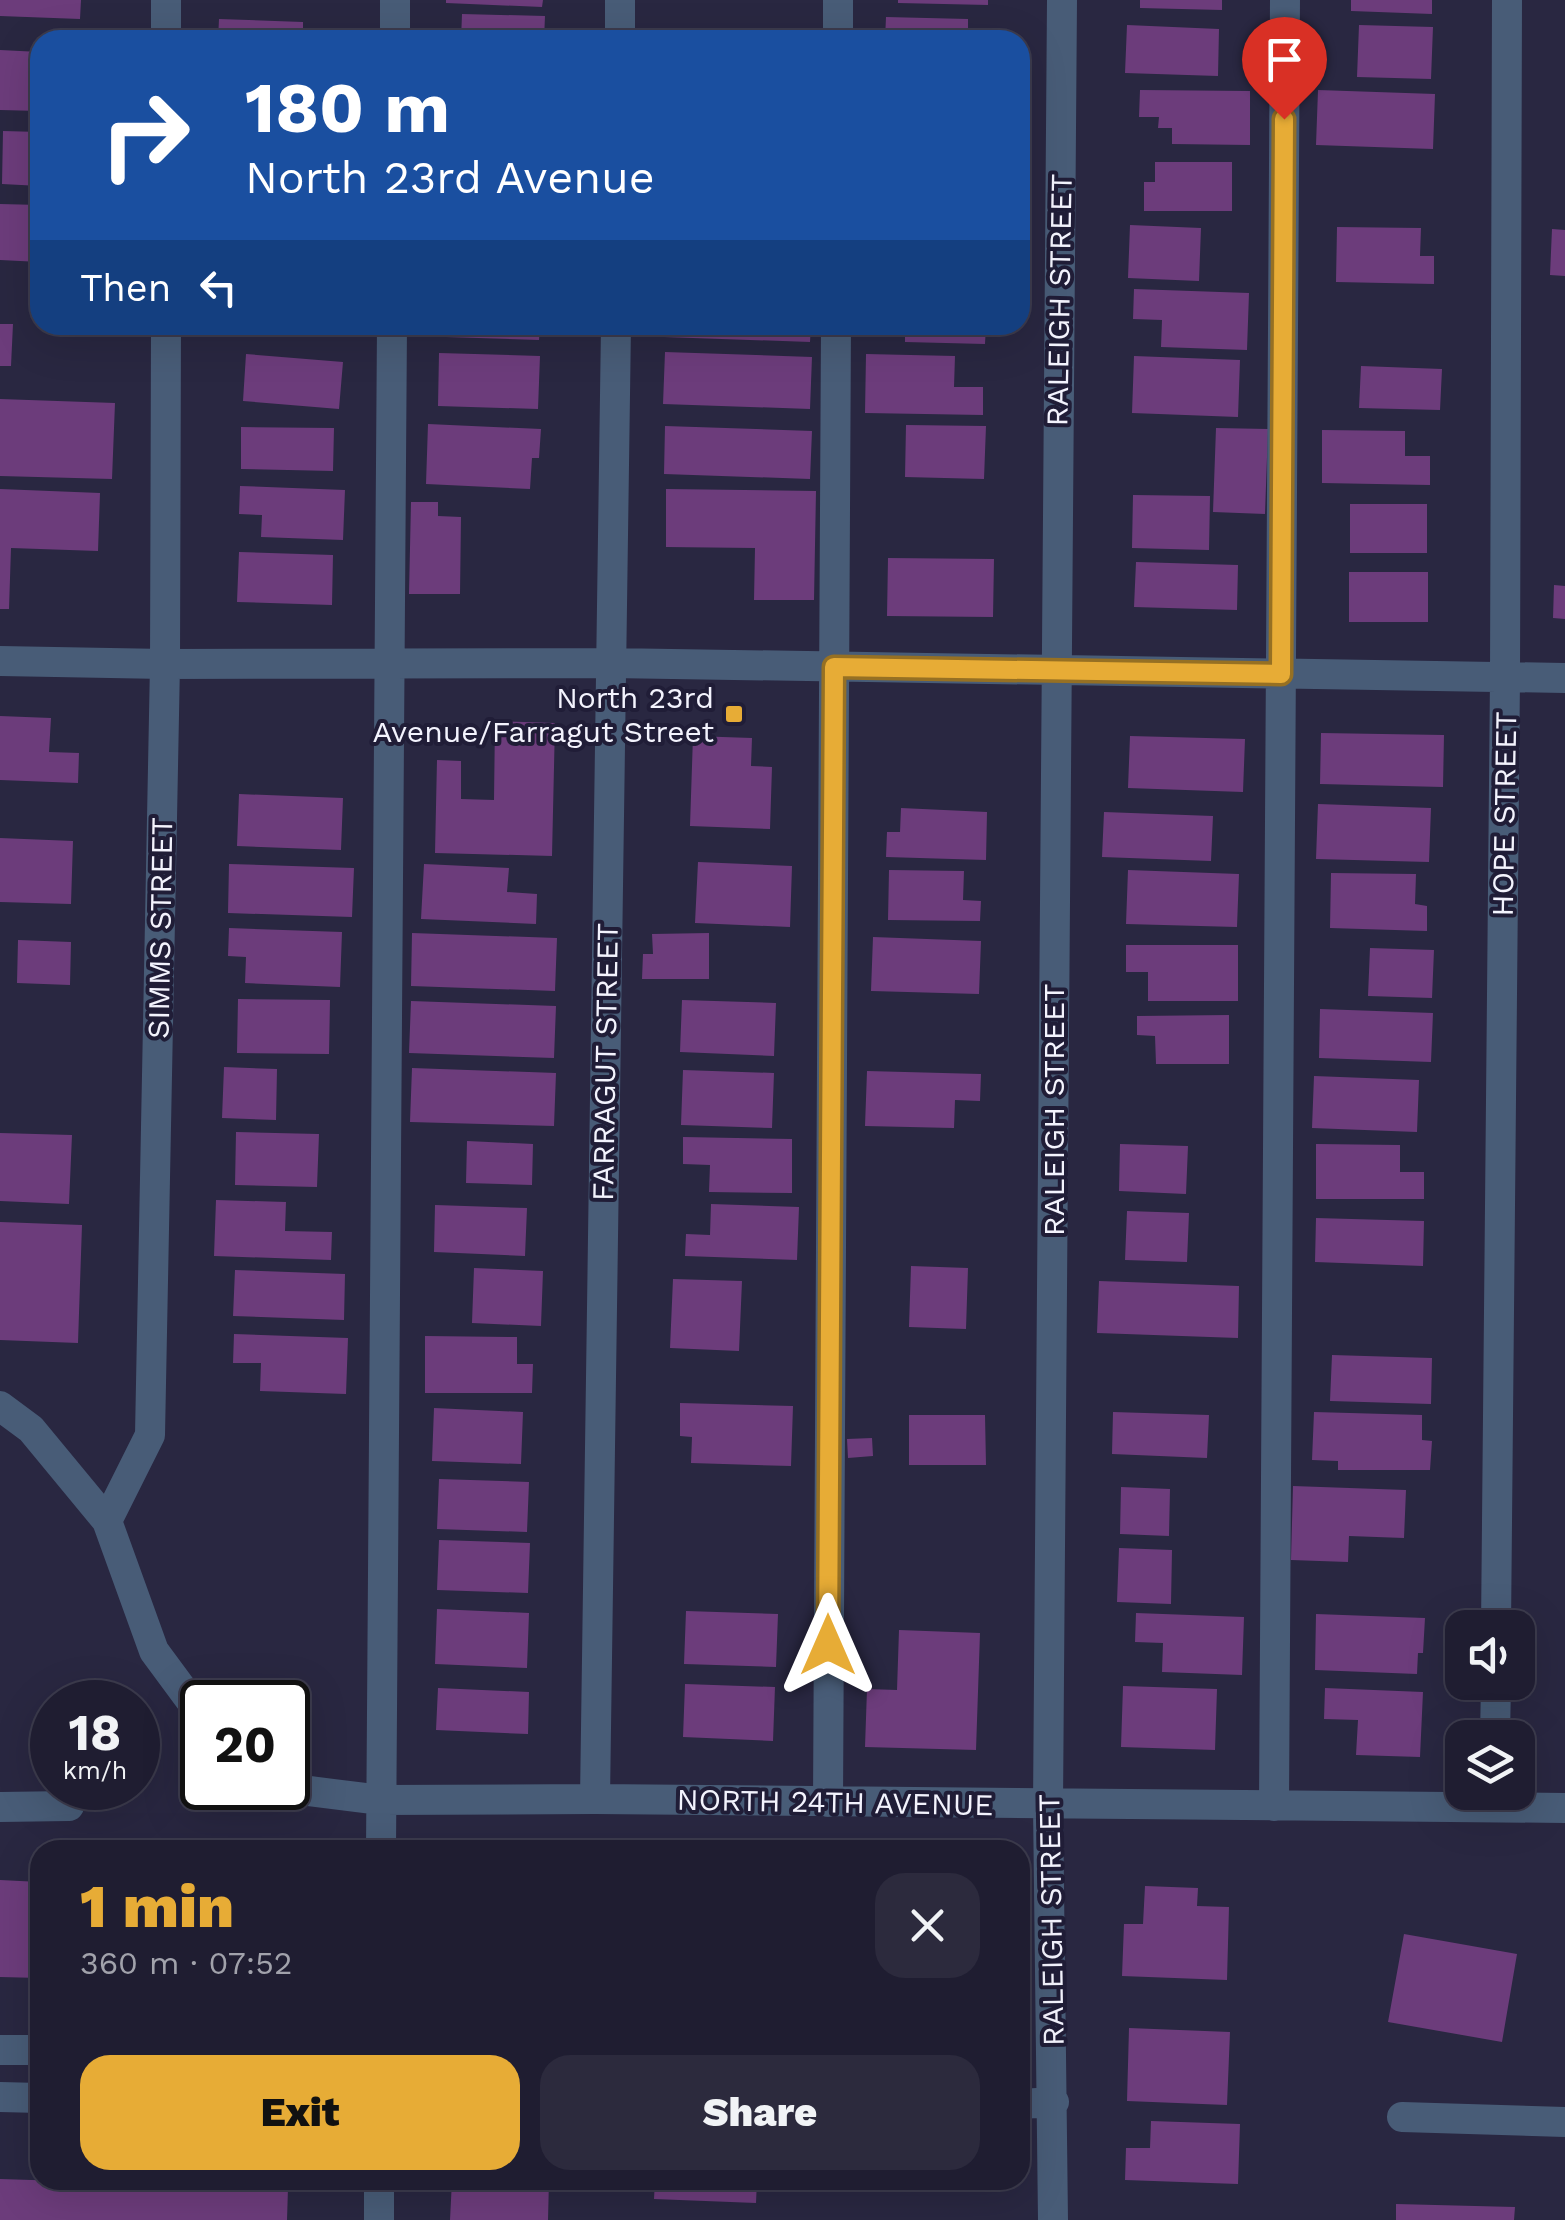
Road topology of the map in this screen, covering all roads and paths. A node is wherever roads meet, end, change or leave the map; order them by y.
1 (166, 0) edge
2 (395, 0) edge
3 (620, 0) edge
4 (838, 0) edge
5 (1062, 0) edge
6 (1285, 0) edge
7 (1507, 0) edge
8 (166, 30) edge
9 (395, 30) edge
10 (620, 30) edge
11 (838, 30) edge
12 (166, 335) edge
13 (392, 335) edge
14 (616, 335) edge
15 (836, 335) edge
16 (0, 661) edge
17 (611, 663) junction
18 (165, 664) junction
19 (388, 664) junction
20 (834, 667) junction
21 (1056, 671) junction
22 (1281, 674) junction
23 (1505, 677) junction
24 (1565, 678) edge
25 (0, 1406) edge
26 (107, 1521) junction
27 (1496, 1610) edge
28 (180, 1686) edge
29 (310, 1791) edge
30 (595, 1799) junction
31 (381, 1800) junction
32 (1445, 1801) edge
33 (828, 1802) junction
34 (1048, 1804) junction
35 (1535, 1805) edge
36 (1274, 1806) junction
37 (0, 1807) edge
38 (30, 1807) edge
39 (1565, 1808) edge
40 (380, 1840) edge
41 (0, 2050) edge
42 (30, 2050) edge
43 (0, 2098) edge
44 (30, 2098) edge
45 (1054, 2102) junction
46 (1030, 2103) edge
47 (1402, 2117) dead end
48 (1565, 2122) edge
49 (379, 2190) edge
50 (378, 2220) edge
51 (1053, 2220) edge

1 - 8 street
2 - 9 street
3 - 10 street
4 - 11 street
5 - 21 street, RALEIGH STREET
6 - 22 street
7 - 23 street, HOPE STREET
12 - 18 street, SIMMS STREET
13 - 19 street
14 - 17 street, FARRAGUT STREET
15 - 20 street
16 - 18 street
17 - 19 street
17 - 20 street
17 - 30 street, FARRAGUT STREET
18 - 19 street
18 - 26 street, SIMMS STREET
19 - 31 street
20 - 21 street
20 - 33 street
21 - 22 street
21 - 34 street, RALEIGH STREET
22 - 23 street
22 - 36 street
23 - 24 street
23 - 27 street, HOPE STREET
25 - 26 street
26 - 28 street
29 - 31 street, NORTH 24TH AVENUE
30 - 31 street, NORTH 24TH AVENUE
30 - 33 street, NORTH 24TH AVENUE
31 - 40 street
32 - 36 street, NORTH 24TH AVENUE
33 - 34 street, NORTH 24TH AVENUE
34 - 36 street, NORTH 24TH AVENUE
34 - 45 street, RALEIGH STREET
35 - 39 street, NORTH 24TH AVENUE
37 - 38 street
41 - 42 street
43 - 44 street
45 - 46 street
45 - 51 street, RALEIGH STREET
47 - 48 street
49 - 50 street

